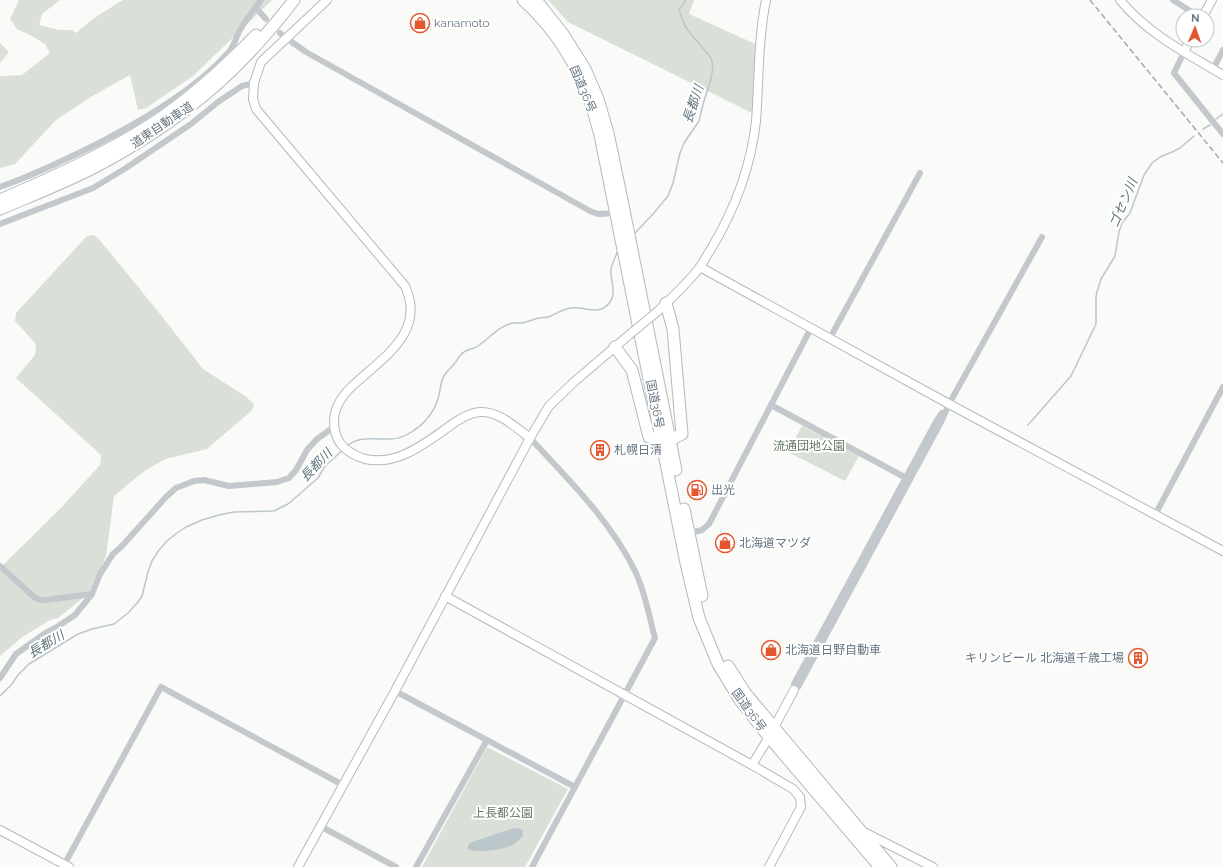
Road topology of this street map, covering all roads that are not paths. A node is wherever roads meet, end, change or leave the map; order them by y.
1 (261, 0) edge
2 (288, 0) edge
3 (294, 0) edge
4 (327, 0) edge
5 (522, 0) edge
6 (536, 0) edge
7 (766, 0) edge
8 (1120, 0) edge
9 (1173, 0) edge
10 (256, 8) junction
11 (1186, 8) edge
12 (266, 19) dead end
13 (283, 36) junction
14 (1186, 48) edge
15 (1223, 50) edge
16 (1184, 52) junction
17 (1213, 69) junction
18 (1223, 75) edge
19 (254, 83) junction
20 (1223, 134) edge
21 (920, 173) dead end
22 (0, 187) edge
23 (0, 200) edge
24 (0, 209) edge
25 (617, 213) junction
26 (0, 224) edge
27 (1042, 236) dead end
28 (700, 267) junction
29 (662, 307) junction
30 (811, 328) junction
31 (830, 338) junction
32 (615, 347) junction
33 (1223, 387) edge
34 (950, 404) junction
35 (772, 405) junction
36 (334, 427) junction
37 (530, 438) junction
38 (666, 440) junction
39 (907, 479) junction
40 (1155, 515) junction
41 (685, 534) junction
42 (1223, 551) edge
43 (0, 566) edge
44 (92, 594) junction
45 (445, 596) junction
46 (0, 678) edge
47 (794, 690) joint
48 (395, 691) junction
49 (625, 695) junction
50 (772, 733) junction
51 (487, 740) junction
52 (752, 765) junction
53 (343, 785) junction
54 (575, 787) junction
55 (320, 826) junction
56 (847, 827) junction
57 (0, 830) edge
58 (861, 830) junction
59 (66, 866) edge
60 (298, 867) edge
61 (396, 867) edge
62 (416, 867) edge
63 (532, 867) edge
64 (768, 867) edge
65 (880, 867) edge
66 (891, 867) edge
67 (933, 867) edge

1 - 10 street
2 - 23 highway, 道東自動車道
3 - 24 highway, 道東自動車道
4 - 13 street
5 - 25 highway, 国道36号
6 - 38 highway, 国道36号
7 - 28 street
8 - 16 street
9 - 11 street
10 - 12 street
10 - 22 street
13 - 19 street
13 - 25 street
14 - 16 street
15 - 17 street
16 - 17 street
16 - 20 street
17 - 18 street
19 - 26 street
19 - 36 street
21 - 31 street
25 - 38 highway, 国道36号
27 - 34 street
28 - 29 street
28 - 30 street
29 - 32 street, bridge
29 - 38 highway
30 - 31 street
30 - 35 street
31 - 34 street
32 - 37 street
32 - 38 highway
33 - 40 street
34 - 39 street
34 - 40 street
35 - 39 street
35 - 41 street
36 - 37 street
36 - 44 street
37 - 45 street
37 - 49 street
38 - 41 highway, 国道36号
39 - 47 street
40 - 42 street
41 - 50 highway, 国道36号
43 - 44 street
44 - 46 street
45 - 48 street
45 - 49 street
47 - 50 street
48 - 51 street
48 - 53 street
49 - 52 street
49 - 54 street
50 - 52 street
50 - 56 highway, 国道36号
50 - 58 highway, 国道36号
51 - 54 street
51 - 62 street
52 - 64 street
53 - 55 street
53 - 59 street
54 - 63 street
55 - 60 street
55 - 61 street
56 - 58 street
56 - 65 highway, 国道36号
57 - 59 street
58 - 66 highway, 国道36号
58 - 67 street

